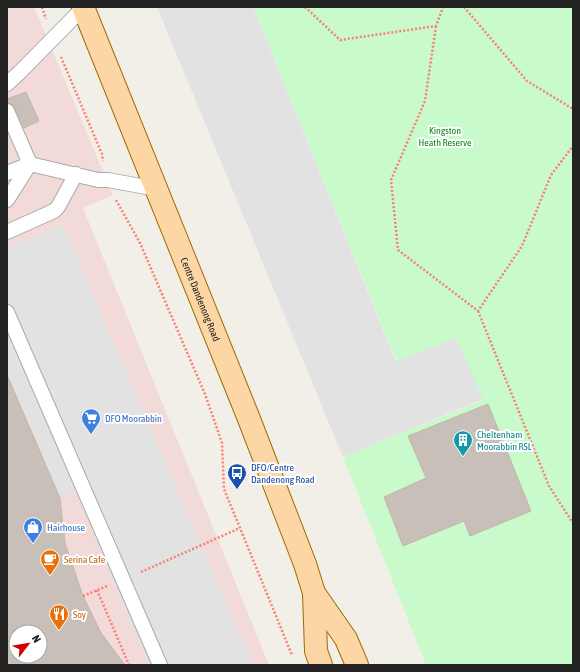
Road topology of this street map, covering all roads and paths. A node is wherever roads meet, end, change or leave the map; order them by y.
1 (42, 7) edge
2 (83, 7) edge
3 (305, 7) edge
4 (443, 7) edge
5 (464, 7) edge
6 (436, 26) junction
7 (54, 38) junction
8 (7, 84) edge
9 (573, 109) edge
10 (7, 111) edge
11 (573, 146) edge
12 (30, 164) junction
13 (7, 173) edge
14 (76, 174) junction
15 (108, 180) junction
16 (157, 189) junction
17 (7, 200) edge
18 (7, 232) edge
19 (478, 311) junction
20 (7, 312) edge
21 (573, 523) edge
22 (240, 528) junction
23 (122, 580) junction
24 (97, 590) junction
25 (314, 593) junction
26 (83, 596) dead end
27 (293, 658) dead end
28 (129, 665) edge
29 (160, 665) edge
30 (321, 665) edge
31 (357, 665) edge

1 - 7 path
2 - 7 lane
2 - 16 main road, Centre Dandenong Road
3 - 6 path
4 - 6 path
5 - 9 path
6 - 19 path
7 - 8 lane
7 - 15 path
10 - 12 lane
11 - 19 path
12 - 13 lane
12 - 14 lane
12 - 17 lane
14 - 15 lane
14 - 18 lane
15 - 16 lane
15 - 22 path
16 - 25 main road, Centre Dandenong Road
19 - 21 path
20 - 23 lane
22 - 23 path
22 - 27 path
23 - 24 path
23 - 29 lane
24 - 26 path
24 - 28 path
25 - 30 main road, Centre Dandenong Road
25 - 31 main road, Centre Dandenong Road

